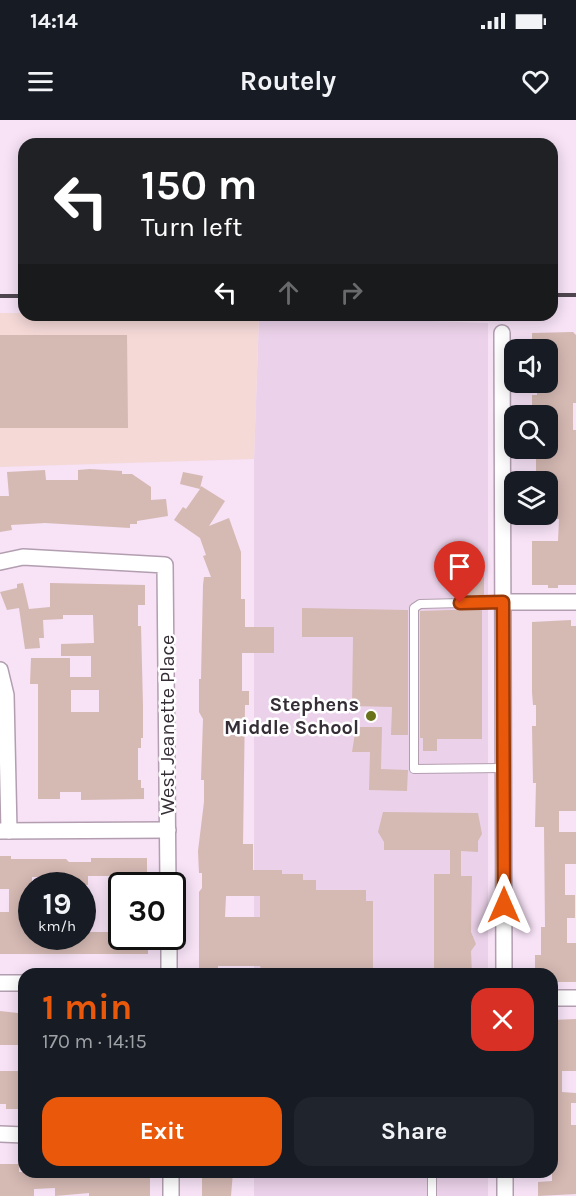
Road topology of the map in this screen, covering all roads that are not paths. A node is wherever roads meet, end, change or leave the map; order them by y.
1 (502, 333) dead end
2 (0, 562) edge
3 (503, 602) junction
4 (576, 602) edge
5 (0, 670) edge
6 (503, 768) junction
7 (168, 830) junction
8 (4, 831) edge
9 (168, 872) edge
10 (169, 950) edge
11 (169, 968) edge
12 (504, 968) edge
13 (0, 983) edge
14 (18, 983) edge
15 (558, 998) edge
16 (576, 998) edge
17 (0, 1134) edge
18 (18, 1135) edge
19 (171, 1178) edge
20 (432, 1178) edge
21 (505, 1178) edge
22 (171, 1196) edge
23 (432, 1196) edge
24 (505, 1196) edge

1 - 3 street
2 - 7 street, West Jeanette Place
3 - 4 street
3 - 6 street
3 - 6 lane
5 - 8 street
6 - 12 street
7 - 8 street
7 - 9 street, West Jeanette Place
10 - 11 street
13 - 14 street
15 - 16 street
17 - 18 street
19 - 22 street
20 - 23 lane
21 - 24 street

